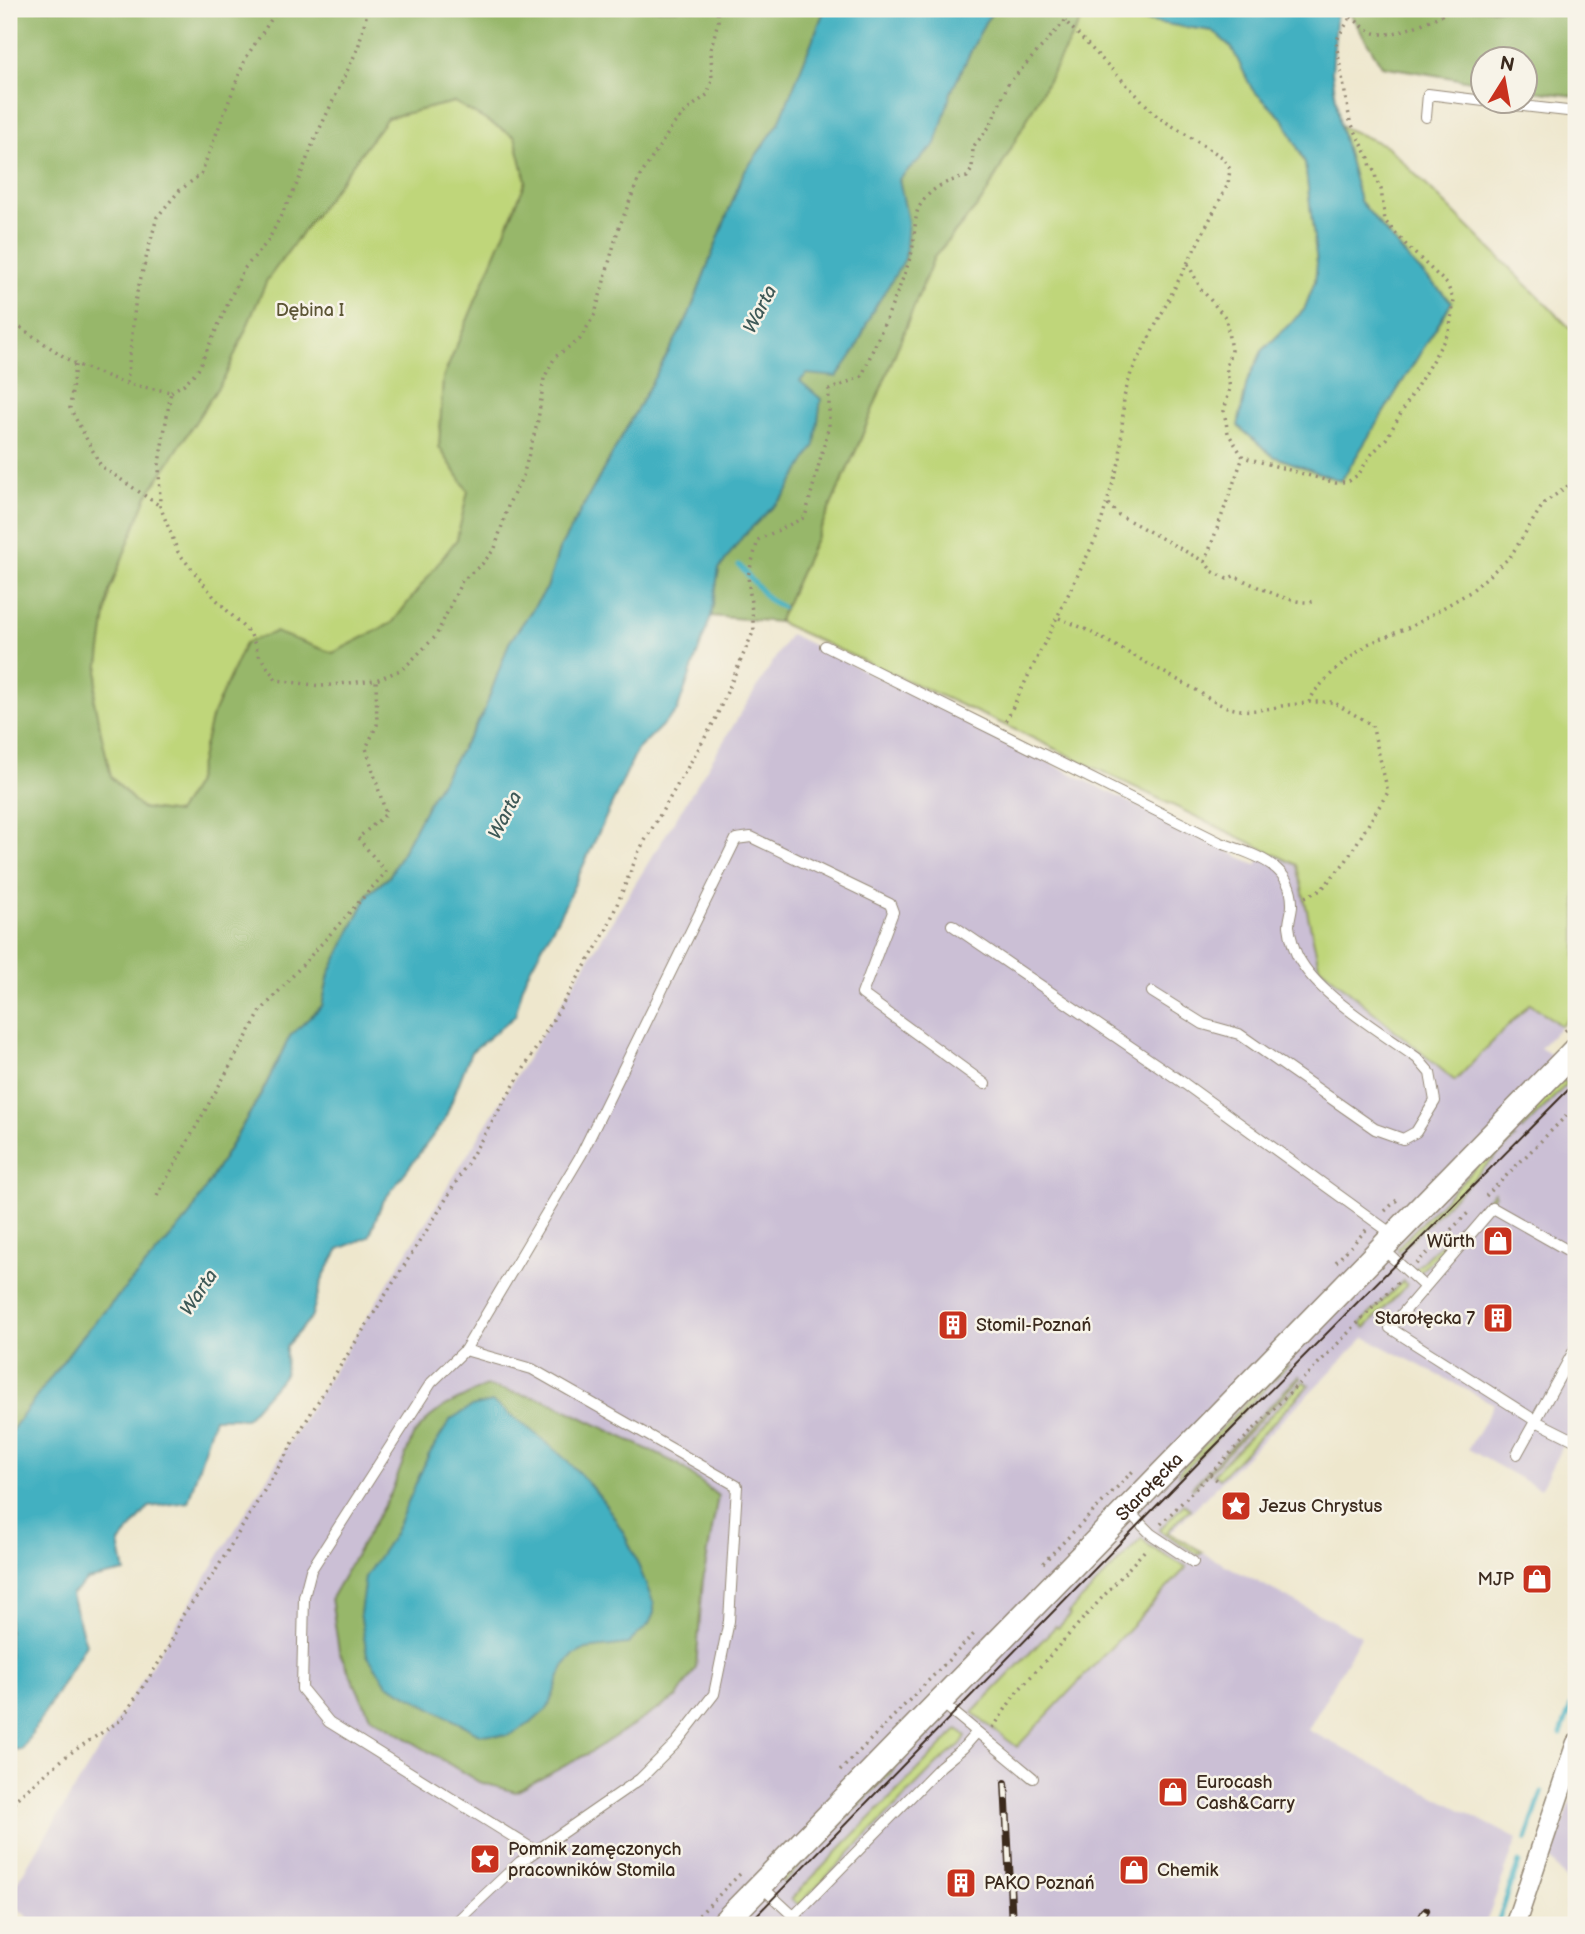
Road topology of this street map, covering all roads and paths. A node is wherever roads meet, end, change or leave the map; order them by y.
1 (19, 9) edge
2 (278, 9) edge
3 (368, 9) edge
4 (717, 9) edge
5 (1064, 9) edge
6 (1352, 9) edge
7 (1455, 9) edge
8 (1461, 9) edge
9 (1556, 9) edge
10 (1351, 17) junction
11 (1065, 21) junction
12 (9, 23) edge
13 (1470, 99) edge
14 (1540, 108) edge
15 (1576, 112) edge
16 (1426, 117) dead end
17 (1188, 264) junction
18 (9, 320) edge
19 (75, 364) junction
20 (127, 384) junction
21 (171, 392) junction
22 (1243, 457) junction
23 (1576, 478) edge
24 (1108, 504) junction
25 (160, 506) junction
26 (1205, 562) junction
27 (1315, 601) dead end
28 (1059, 617) junction
29 (825, 646) dead end
30 (376, 680) junction
31 (1310, 702) junction
32 (1000, 732) junction
33 (1292, 902) junction
34 (952, 925) dead end
35 (1152, 992) dead end
36 (1576, 1049) edge
37 (985, 1084) dead end
38 (1576, 1106) edge
39 (157, 1196) dead end
40 (1389, 1243) junction
41 (1576, 1255) edge
42 (1408, 1272) junction
43 (1425, 1287) junction
44 (1576, 1347) edge
45 (465, 1350) junction
46 (1536, 1421) junction
47 (1576, 1441) edge
48 (1517, 1454) dead end
49 (1210, 1474) junction
50 (1217, 1480) dead end
51 (1127, 1510) junction
52 (1151, 1534) junction
53 (1193, 1562) dead end
54 (940, 1702) junction
55 (981, 1736) junction
56 (1576, 1744) edge
57 (1033, 1778) dead end
58 (9, 1824) edge
59 (536, 1852) junction
60 (761, 1885) junction
61 (794, 1916) junction
62 (453, 1925) edge
63 (722, 1925) edge
64 (803, 1925) edge
65 (1515, 1925) edge

1 - 12 path
2 - 20 path
3 - 21 path
4 - 30 path
5 - 11 path
6 - 10 path
7 - 10 path
8 - 9 path
10 - 22 path
11 - 17 path
11 - 58 path
13 - 16 lane
14 - 15 lane
17 - 22 path
17 - 24 path
18 - 19 path
19 - 20 path
19 - 25 path
20 - 21 path
21 - 25 path
22 - 26 path
23 - 31 path
24 - 26 path
24 - 28 path
25 - 30 path
26 - 27 path
28 - 31 path
28 - 32 path
29 - 32 lane
30 - 39 path
31 - 33 path
32 - 33 lane
33 - 35 lane
34 - 40 lane
36 - 40 street, Starołęcka
37 - 45 lane
38 - 42 path
40 - 42 lane
40 - 51 street, Starołęcka
41 - 43 lane
42 - 43 lane
42 - 49 path
43 - 46 lane
44 - 46 lane
45 - 59 lane
45 - 59 lane
46 - 47 lane
46 - 48 lane
49 - 50 path
49 - 52 path
51 - 52 lane
51 - 54 street, Starołęcka
52 - 53 lane
52 - 55 path
54 - 55 lane
54 - 60 street, Starołęcka
55 - 57 lane
55 - 61 lane
56 - 65 street
59 - 62 lane
60 - 61 lane
60 - 63 street, Starołęcka
61 - 64 lane

